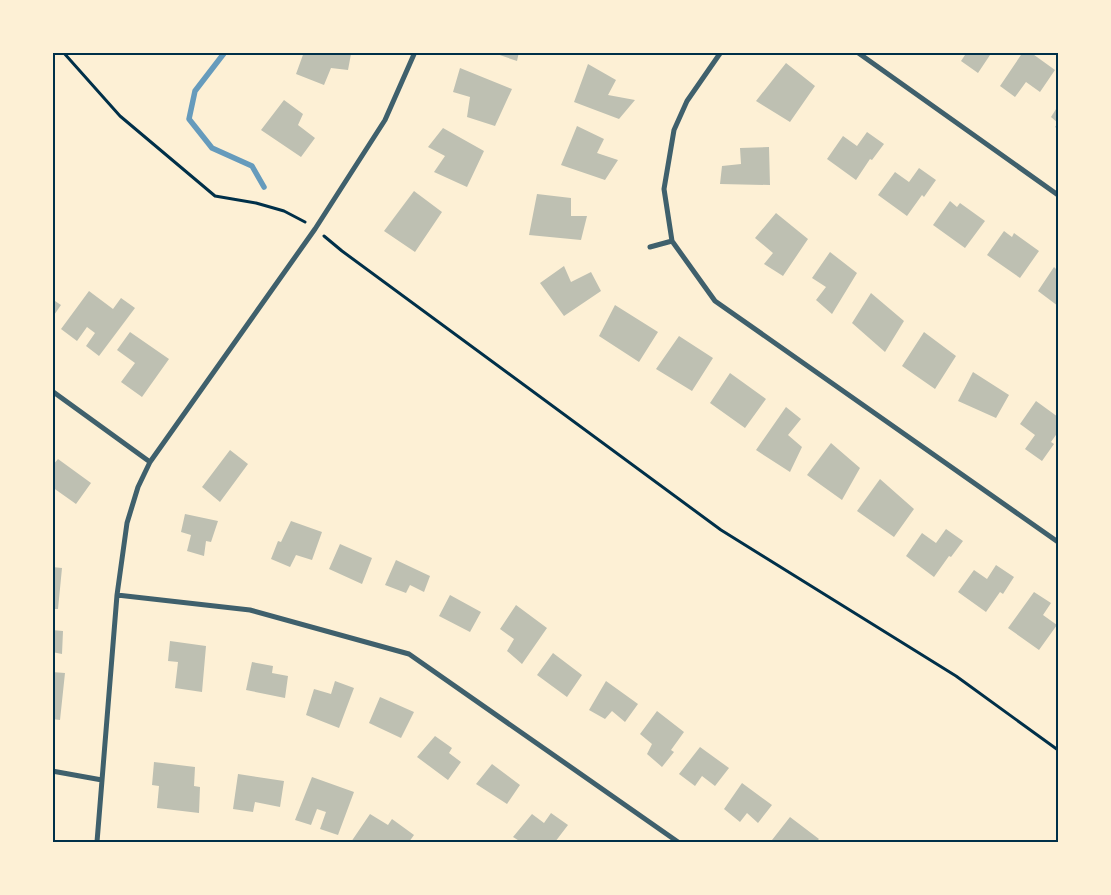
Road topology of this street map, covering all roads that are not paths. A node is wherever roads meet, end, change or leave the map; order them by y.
1 (415, 52) edge
2 (720, 52) edge
3 (857, 52) edge
4 (1058, 195) edge
5 (672, 240) junction
6 (650, 247) dead end
7 (52, 391) edge
8 (150, 462) junction
9 (1058, 542) edge
10 (117, 596) junction
11 (52, 771) edge
12 (102, 780) junction
13 (97, 842) edge
14 (678, 842) edge

1 - 8 street
2 - 5 street
3 - 4 street
5 - 6 street
5 - 9 street
7 - 8 street
8 - 10 street
10 - 12 street
10 - 14 street
11 - 12 street
12 - 13 street

